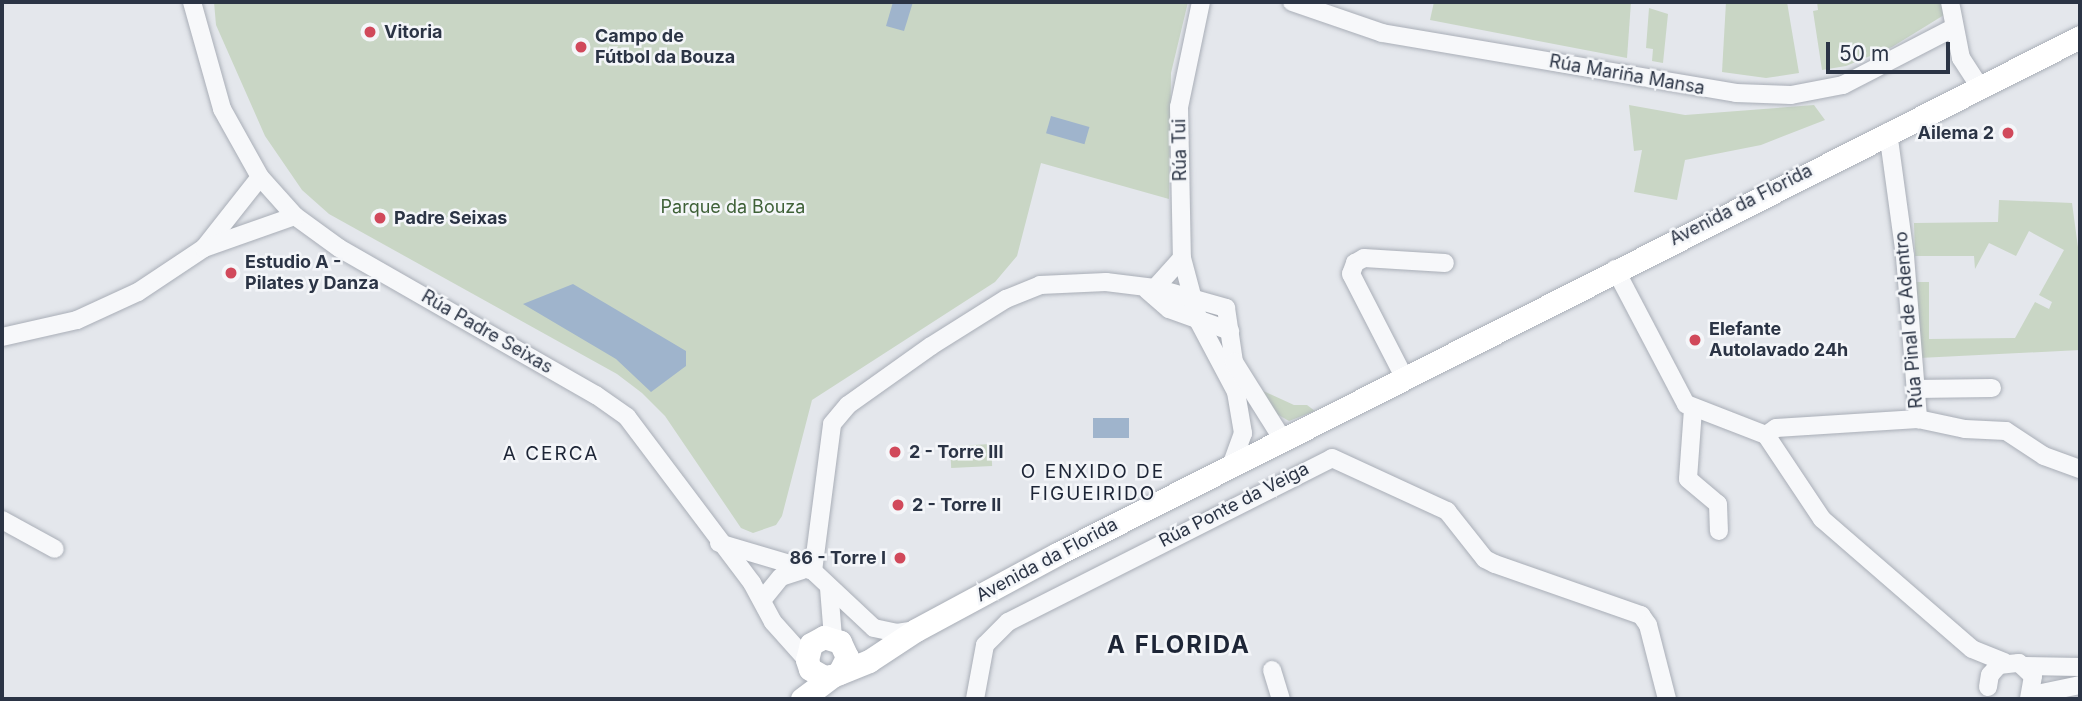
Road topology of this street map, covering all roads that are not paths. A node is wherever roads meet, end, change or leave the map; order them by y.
1 (192, 2) edge
2 (1201, 2) edge
3 (1292, 2) edge
4 (1950, 2) edge
5 (1953, 28) junction
6 (2080, 37) edge
7 (1979, 86) junction
8 (1888, 132) junction
9 (260, 177) junction
10 (295, 216) junction
11 (204, 248) junction
12 (1182, 258) junction
13 (1445, 263) dead end
14 (1615, 269) junction
15 (1151, 289) junction
16 (1191, 299) junction
17 (1199, 322) junction
18 (1230, 331) junction
19 (2, 337) edge
20 (1404, 377) junction
21 (1992, 388) dead end
22 (1915, 389) junction
23 (1236, 392) junction
24 (1259, 408) junction
25 (1693, 409) junction
26 (1918, 419) junction
27 (1766, 435) junction
28 (1283, 440) junction
29 (1231, 466) junction
30 (2080, 469) edge
31 (2, 520) edge
32 (1718, 531) dead end
33 (719, 542) junction
34 (55, 549) dead end
35 (808, 570) junction
36 (829, 589) junction
37 (763, 599) junction
38 (916, 630) junction
39 (836, 640) junction
40 (890, 647) junction
41 (1977, 653) junction
42 (2005, 662) junction
43 (2025, 666) junction
44 (2080, 667) edge
45 (822, 670) junction
46 (1272, 670) dead end
47 (2080, 685) edge
48 (1991, 696) edge
49 (2031, 697) edge
50 (800, 699) edge
51 (975, 699) edge
52 (1280, 699) edge
53 (1667, 699) edge

1 - 9 street, Rúa Padre Seixas
2 - 12 street, Rúa Tui
3 - 5 street, Rúa Mariña Mansa
4 - 5 street
5 - 7 street
6 - 7 main road, Avenida da Florida
7 - 8 main road, Avenida da Florida
8 - 14 main road, Avenida da Florida
8 - 22 street, Rúa Pinal de Adentro
9 - 10 street, Rúa Padre Seixas
9 - 11 street
10 - 11 street
10 - 33 street, Rúa Padre Seixas
11 - 19 street
12 - 15 street
12 - 16 street, Rúa Tui
13 - 20 street
14 - 20 main road, Avenida da Florida
14 - 25 street
15 - 16 street
15 - 17 street
15 - 35 street
16 - 17 street, Rúa Tui
16 - 18 street, Rúa Tui
17 - 18 street
17 - 23 street, Rúa Tui
18 - 24 street, Rúa Tui
20 - 28 main road, Avenida da Florida
21 - 22 street
22 - 26 street, Rúa Pinal de Adentro
23 - 24 street, Rúa Tui
23 - 29 street, Rúa Tui
24 - 28 street, Rúa Tui
25 - 27 street
25 - 32 street
26 - 27 street
26 - 30 street, Rúa Pinal de Adentro
27 - 41 street
28 - 29 main road, Avenida da Florida
29 - 38 main road, Avenida da Florida
31 - 34 street
33 - 35 street, Avenida da Florida
33 - 37 street, Rúa Padre Seixas
35 - 36 street, Avenida da Florida
35 - 37 street
36 - 38 street, Avenida da Florida
36 - 39 street
37 - 45 street, Rúa Padre Seixas
38 - 40 main road, Avenida da Florida
39 - 40 main road
39 - 45 main road
39 - 45 main road
40 - 45 main road, Avenida da Florida
41 - 42 street
41 - 48 street
42 - 43 street
42 - 48 street
43 - 44 street
43 - 49 street
45 - 50 main road
46 - 52 street
47 - 49 street
51 - 53 street, Rúa Ponte da Veiga

